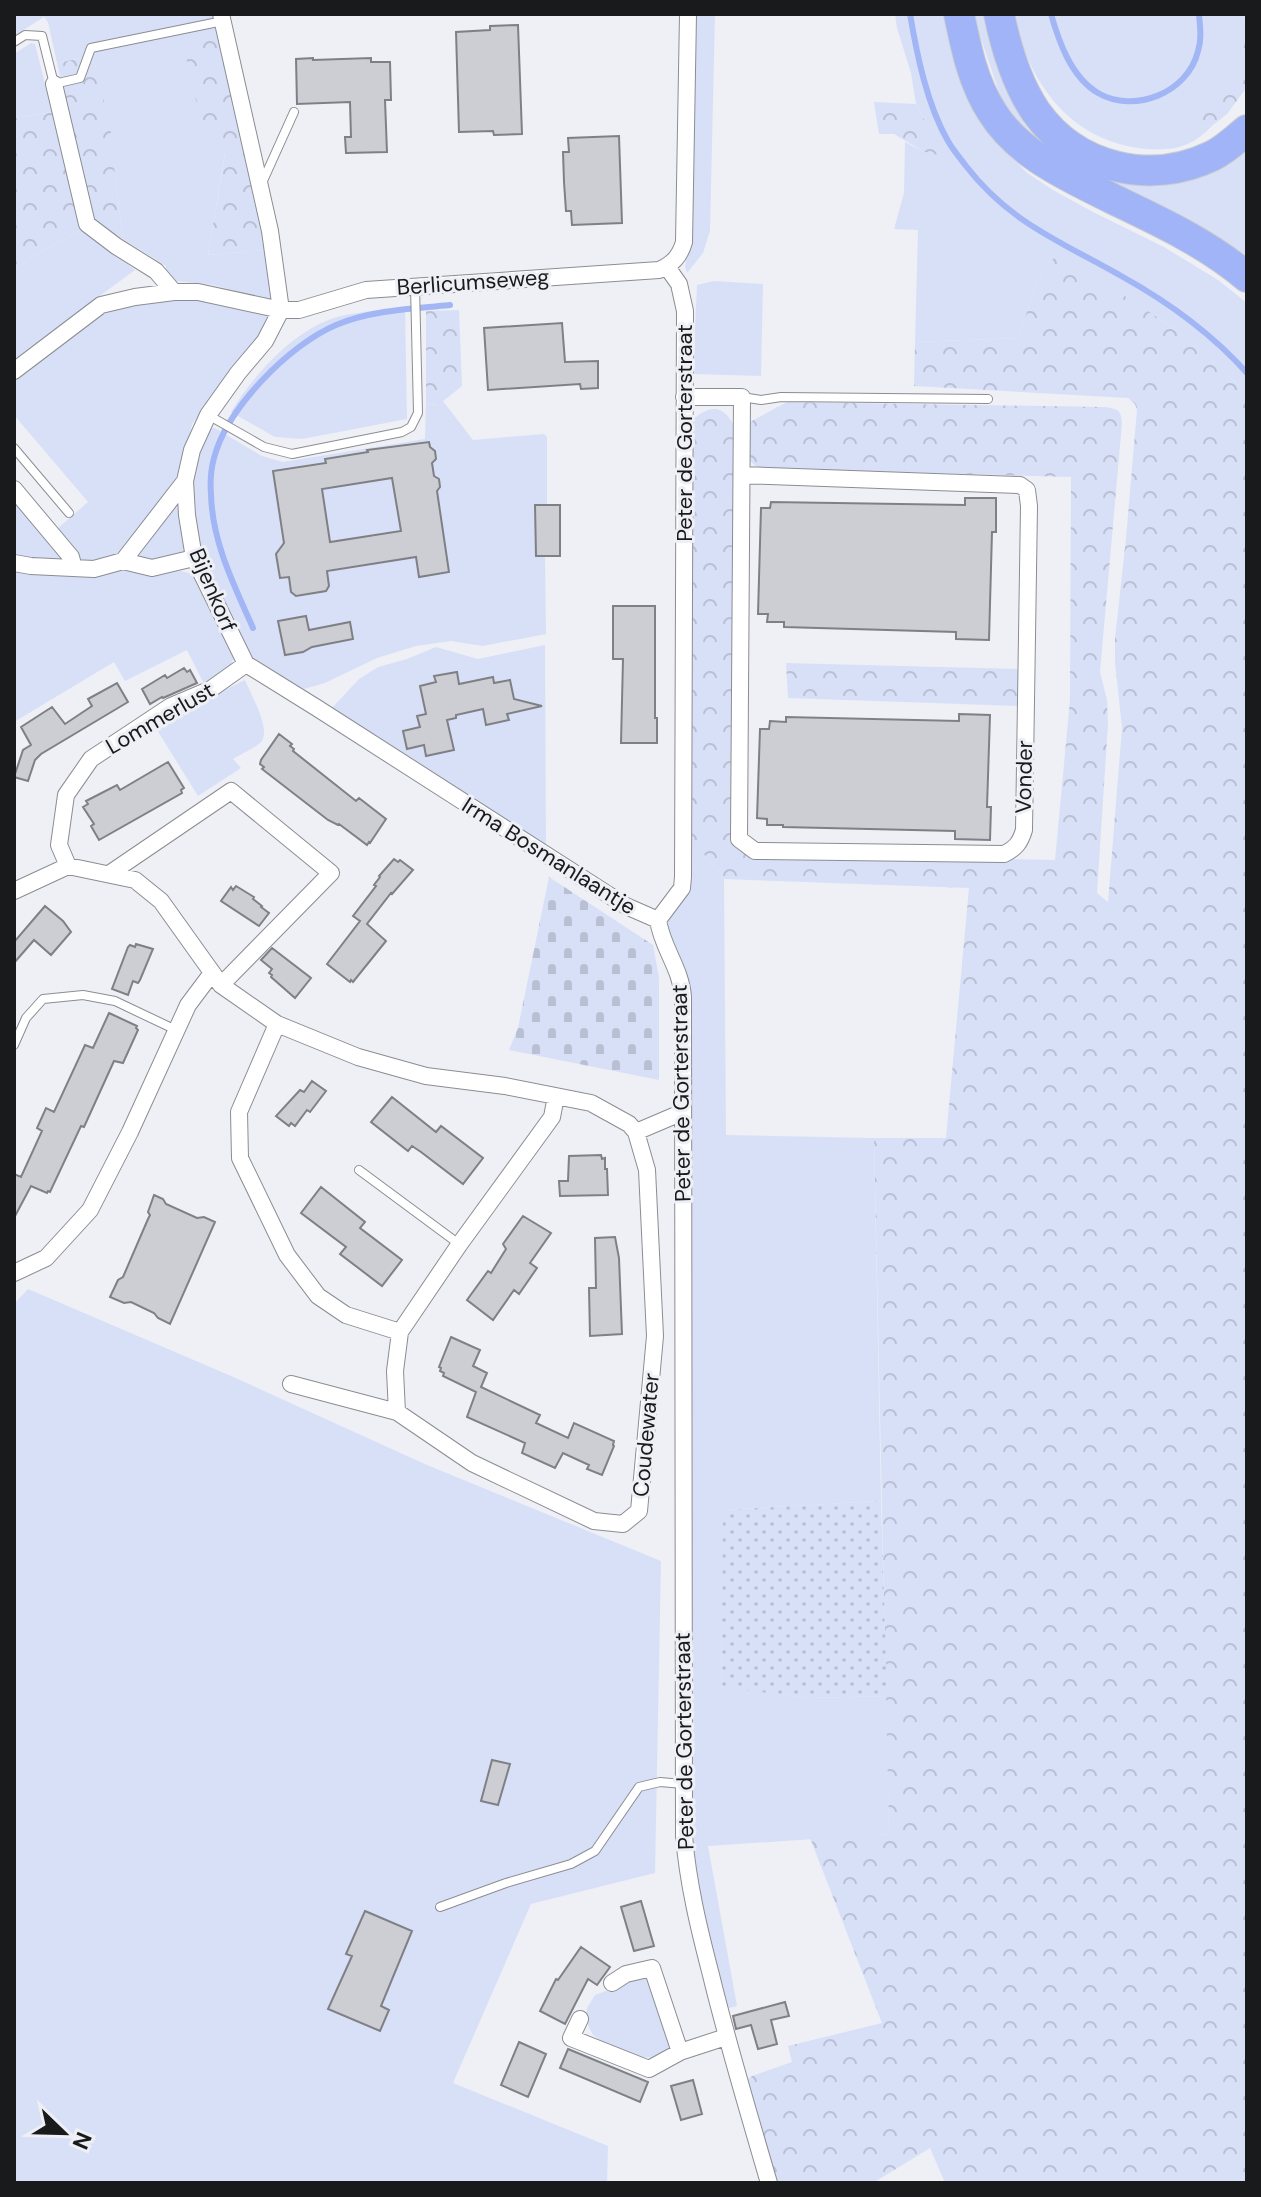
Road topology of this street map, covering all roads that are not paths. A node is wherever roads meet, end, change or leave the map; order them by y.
1 (688, 14) edge
2 (959, 14) edge
3 (999, 14) edge
4 (222, 17) edge
5 (14, 42) edge
6 (54, 84) junction
7 (294, 112) dead end
8 (1247, 130) edge
9 (260, 188) junction
10 (667, 267) junction
11 (1247, 277) edge
12 (416, 291) junction
13 (174, 292) junction
14 (281, 310) junction
15 (14, 371) edge
16 (684, 397) junction
17 (742, 397) junction
18 (988, 399) dead end
19 (213, 418) junction
20 (14, 448) edge
21 (742, 475) junction
22 (185, 481) junction
23 (14, 489) edge
24 (69, 513) dead end
25 (194, 558) junction
26 (123, 561) junction
27 (14, 563) edge
28 (74, 568) junction
29 (246, 664) junction
30 (68, 866) junction
31 (109, 874) junction
32 (14, 891) edge
33 (658, 920) junction
34 (216, 979) junction
35 (277, 1024) junction
36 (176, 1030) junction
37 (14, 1045) edge
38 (556, 1096) junction
39 (683, 1112) junction
40 (636, 1132) junction
41 (359, 1170) dead end
42 (459, 1245) junction
43 (14, 1273) edge
44 (400, 1332) junction
45 (291, 1384) dead end
46 (397, 1412) junction
47 (683, 1784) junction
48 (440, 1907) dead end
49 (612, 1983) dead end
50 (580, 2019) dead end
51 (726, 2037) junction
52 (680, 2052) junction
53 (769, 2183) edge

1 - 10 street
2 - 11 highway
3 - 8 highway
4 - 6 lane
4 - 9 street
5 - 6 lane
6 - 13 street
7 - 9 lane
9 - 14 street
10 - 12 street, Berlicumseweg
10 - 16 street, Peter de Gorterstraat
12 - 14 street, Berlicumseweg
12 - 19 lane
13 - 14 street
13 - 15 street
14 - 19 street, Bijenkorf
16 - 17 street
16 - 33 street, Peter de Gorterstraat
17 - 18 lane
17 - 21 street, Vonder
19 - 22 street, Bijenkorf
20 - 24 lane
21 - 21 street, Vonder
22 - 25 street, Bijenkorf
22 - 26 street
23 - 28 street
25 - 26 street
25 - 29 street, Bijenkorf
26 - 28 street
27 - 28 street
29 - 30 street, Lommerlust
29 - 33 street, Irma Bosmanlaantje
30 - 31 street
30 - 32 street
31 - 34 street
31 - 34 street
33 - 39 street, Peter de Gorterstraat
34 - 35 street
34 - 36 street
35 - 38 street
35 - 44 street
36 - 37 lane
36 - 43 street
38 - 40 street
38 - 42 street
39 - 40 street
39 - 47 street, Peter de Gorterstraat
40 - 46 street, Coudewater
41 - 42 lane
42 - 44 street
44 - 46 street
45 - 46 street, Coudewater
47 - 48 lane
47 - 51 street, Peter de Gorterstraat
49 - 52 street
50 - 52 street
51 - 52 street
51 - 53 street, Peter de Gorterstraat

